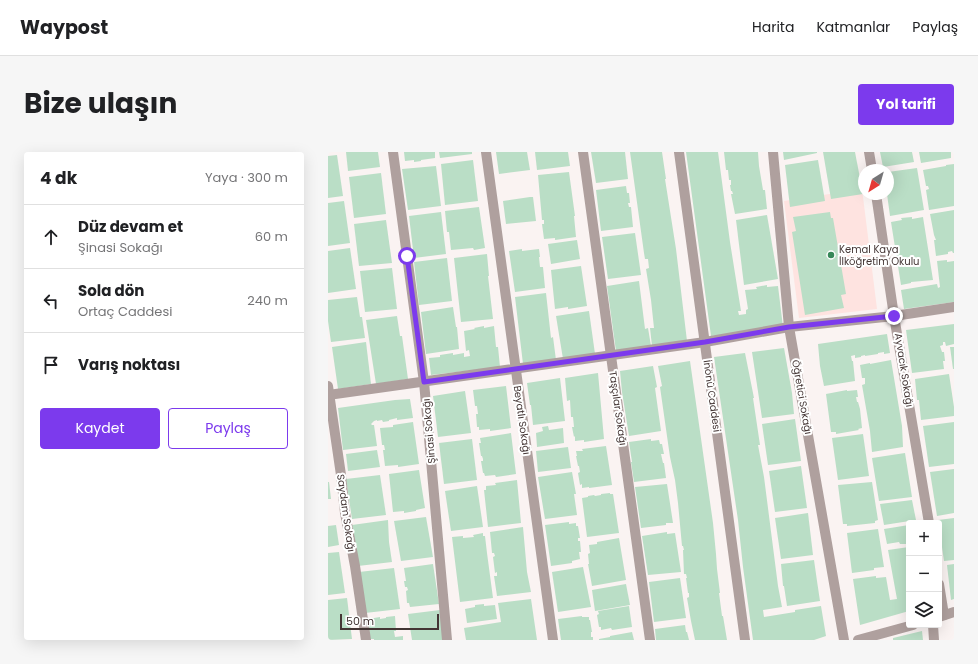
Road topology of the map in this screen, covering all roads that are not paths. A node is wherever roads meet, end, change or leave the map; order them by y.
1 (393, 152) edge
2 (486, 152) edge
3 (583, 152) edge
4 (679, 152) edge
5 (773, 152) edge
6 (869, 152) edge
7 (871, 164) edge
8 (877, 200) edge
9 (954, 307) edge
10 (894, 316) junction
11 (789, 327) junction
12 (705, 342) junction
13 (611, 355) junction
14 (515, 369) junction
15 (424, 382) junction
16 (328, 392) edge
17 (928, 520) edge
18 (941, 592) edge
19 (946, 614) edge
20 (906, 627) edge
21 (933, 628) edge
22 (862, 639) edge
23 (366, 640) edge
24 (447, 640) edge
25 (553, 640) edge
26 (650, 640) edge
27 (745, 640) edge
28 (844, 640) edge
29 (934, 640) edge

1 - 15 street, Şinasi Sokağı
2 - 14 street, Beyatlı Sokağı
3 - 13 street, Taşçılar Sokağı
4 - 12 street, İnönü Caddesi
5 - 11 street, Öğretici Sokağı
6 - 7 street
8 - 10 street, Ayvacık Sokağı
9 - 10 street
10 - 11 street
10 - 17 street, Ayvacık Sokağı
11 - 12 street
11 - 28 street, Öğretici Sokağı
12 - 13 street
12 - 27 street, İnönü Caddesi
13 - 14 street
13 - 26 street, Taşçılar Sokağı
14 - 15 street
14 - 25 street, Beyatlı Sokağı
15 - 16 street
15 - 24 street, Şinasi Sokağı
16 - 23 street, Saydam Sokağı
18 - 19 street
20 - 22 street
21 - 29 street

